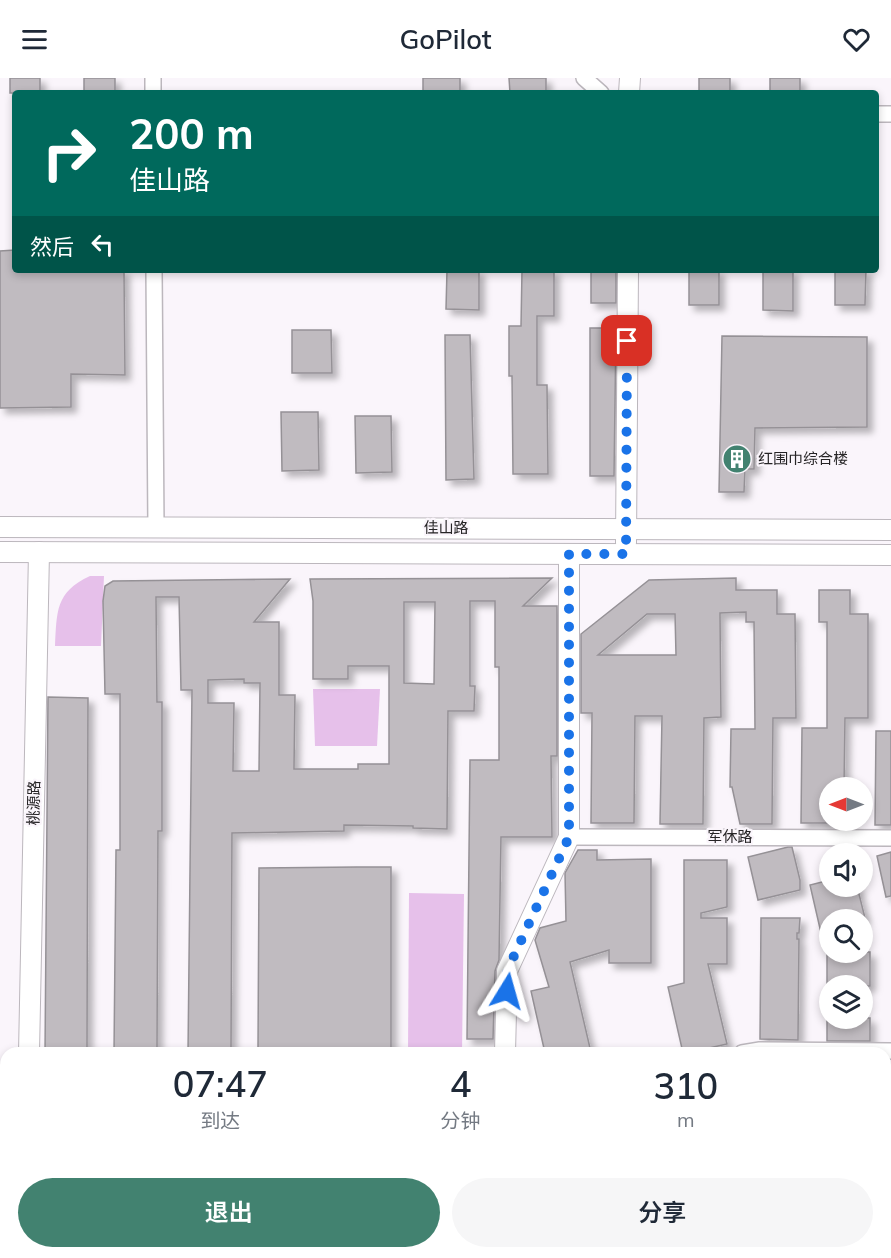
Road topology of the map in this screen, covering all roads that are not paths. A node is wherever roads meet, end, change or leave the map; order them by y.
1 (584, 78) edge
2 (598, 90) edge
3 (154, 273) edge
4 (628, 273) edge
5 (0, 527) edge
6 (156, 528) junction
7 (626, 529) junction
8 (891, 530) edge
9 (0, 552) edge
10 (39, 552) junction
11 (569, 554) junction
12 (626, 554) junction
13 (891, 555) edge
14 (569, 837) junction
15 (891, 837) edge
16 (29, 1047) edge
17 (505, 1047) edge

1 - 2 street
3 - 6 street
4 - 7 street
5 - 6 street, 佳山路
6 - 7 street, 佳山路
7 - 8 street, 佳山路
7 - 12 street
9 - 10 street, 佳山路
10 - 11 street, 佳山路
10 - 16 street, 桃源路
11 - 12 street, 佳山路
11 - 14 street
12 - 13 street, 佳山路
14 - 15 street, 军休路
14 - 17 street

